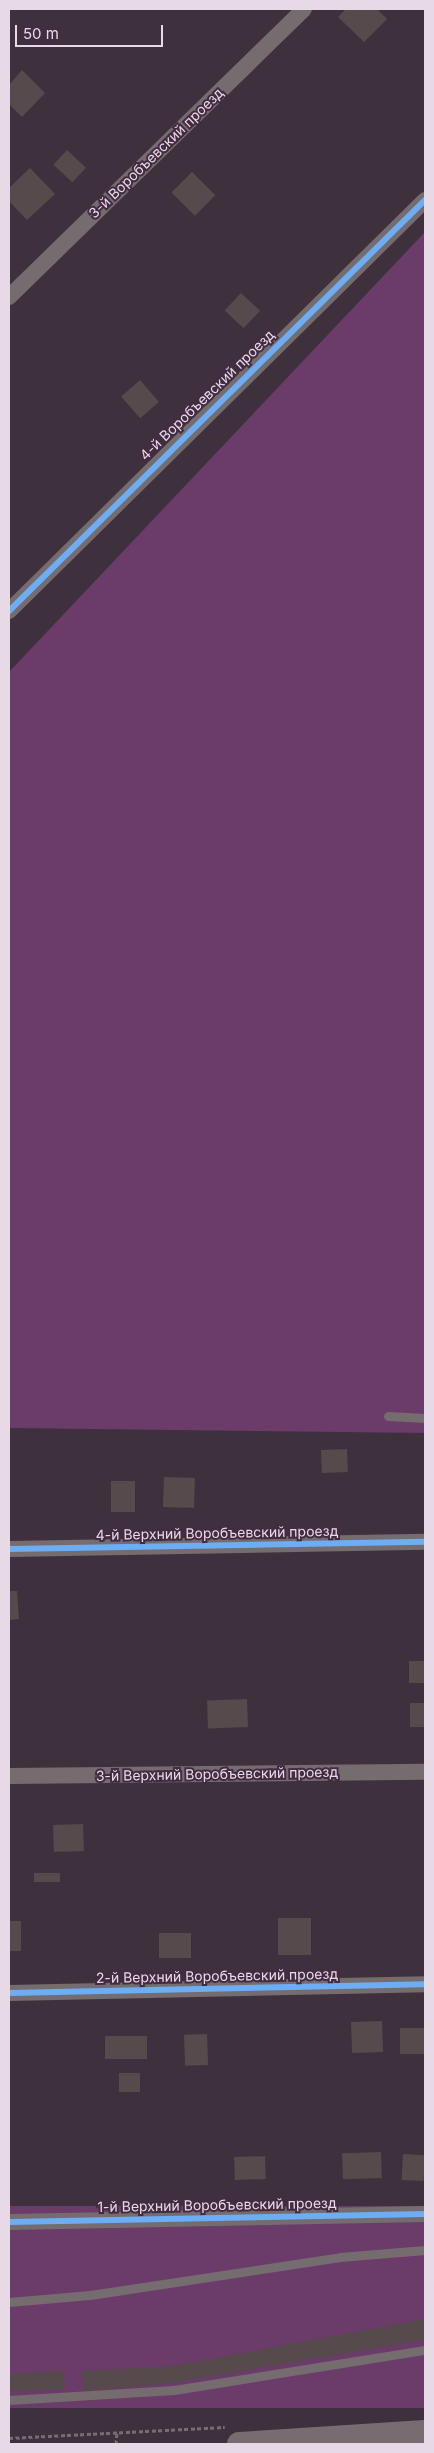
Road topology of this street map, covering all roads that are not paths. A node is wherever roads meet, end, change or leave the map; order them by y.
1 (304, 9) edge
2 (425, 200) edge
3 (9, 297) edge
4 (9, 611) edge
5 (388, 1416) dead end
6 (425, 1418) edge
7 (425, 1542) edge
8 (9, 1549) edge
9 (425, 1772) edge
10 (9, 1776) edge
11 (425, 1984) edge
12 (9, 1993) edge
13 (425, 2214) edge
14 (9, 2222) edge
15 (425, 2250) edge
16 (9, 2302) edge
17 (425, 2350) edge
18 (9, 2400) edge
19 (425, 2432) edge
20 (237, 2435) edge

1 - 3 street, 3-й Воробъевский проезд
2 - 4 street, 4-й Воробъевский проезд
5 - 6 lane
7 - 8 street, 4-й Верхний Воробъевский проезд
9 - 10 street, 3-й Верхний Воробъевский проезд
11 - 12 street, 2-й Верхний Воробъевский проезд
13 - 14 street, 1-й Верхний Воробъевский проезд
15 - 16 lane
17 - 18 lane
19 - 20 street

